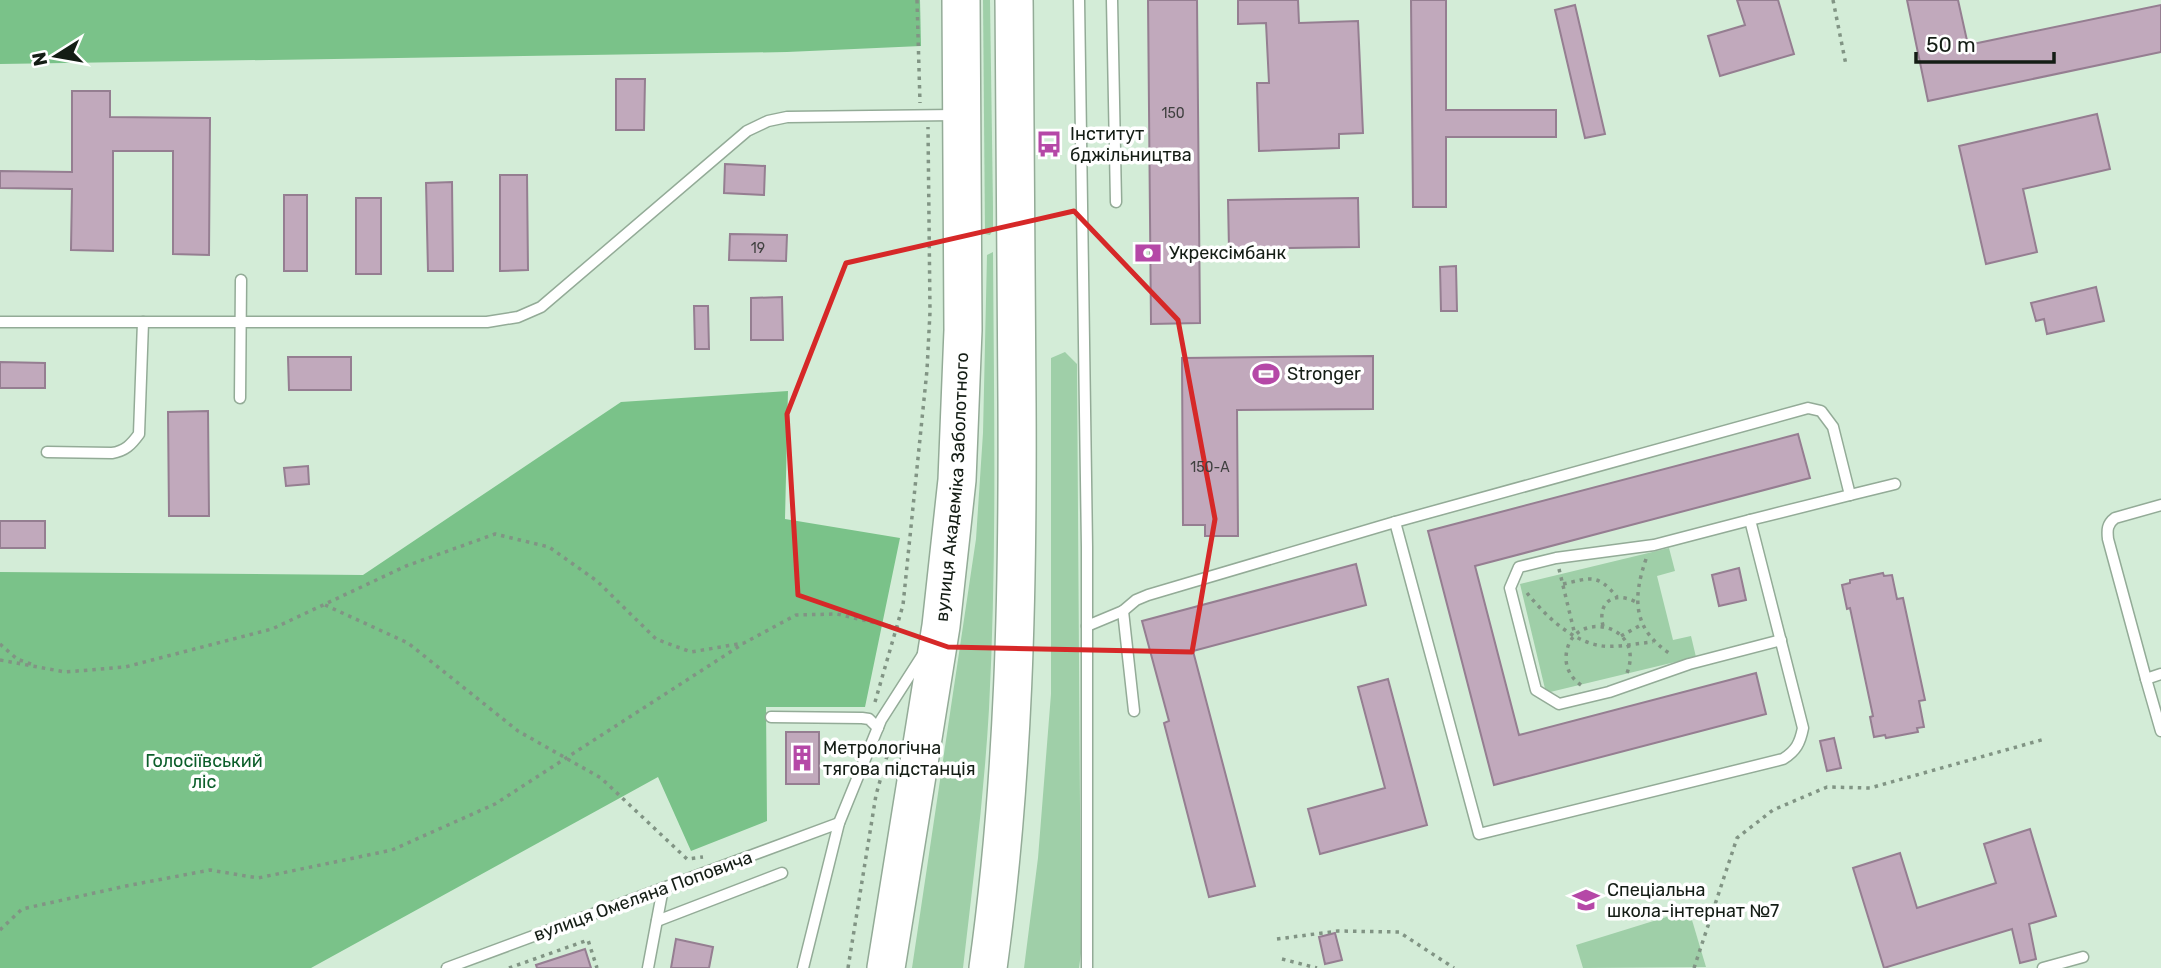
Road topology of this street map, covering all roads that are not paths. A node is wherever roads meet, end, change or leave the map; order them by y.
1 (961, 0) edge
2 (1014, 0) edge
3 (1079, 0) edge
4 (1112, 0) edge
5 (962, 114) junction
6 (1116, 202) dead end
7 (241, 280) dead end
8 (0, 322) edge
9 (143, 322) junction
10 (240, 322) junction
11 (240, 398) dead end
12 (47, 452) dead end
13 (1895, 484) dead end
14 (1850, 495) junction
15 (2161, 505) edge
16 (1750, 520) junction
17 (1395, 522) junction
18 (1123, 611) junction
19 (941, 626) junction
20 (1087, 626) junction
21 (1781, 640) junction
22 (2161, 674) edge
23 (2146, 679) junction
24 (1134, 711) dead end
25 (771, 717) dead end
26 (880, 724) junction
27 (2161, 731) edge
28 (839, 823) junction
29 (782, 873) dead end
30 (663, 888) junction
31 (657, 921) junction
32 (2083, 957) dead end
33 (462, 965) edge
34 (2062, 965) edge
35 (447, 968) edge
36 (648, 968) edge
37 (803, 968) edge
38 (886, 968) edge
39 (988, 968) edge
40 (1087, 968) edge
41 (2043, 968) edge

1 - 5 highway, вулиця Академіка Заболотного
2 - 39 highway
3 - 20 lane
4 - 6 lane
5 - 10 lane
5 - 19 highway, вулиця Академіка Заболотного
7 - 10 lane
8 - 9 lane
9 - 10 lane
9 - 12 lane
10 - 11 lane
13 - 14 lane
14 - 16 lane
14 - 17 lane
15 - 23 lane
16 - 21 lane
16 - 21 lane
17 - 18 lane
17 - 21 lane
18 - 20 lane
18 - 24 lane
19 - 26 lane
19 - 38 highway, вулиця Академіка Заболотного
20 - 40 lane
22 - 23 lane
23 - 27 lane
25 - 26 lane
26 - 28 lane
28 - 30 lane, вулиця Омеляна Поповича
28 - 37 lane
29 - 31 lane
30 - 31 lane
30 - 33 lane, вулиця Омеляна Поповича
31 - 36 lane
32 - 34 lane
33 - 35 lane, вулиця Омеляна Поповича
34 - 41 lane

